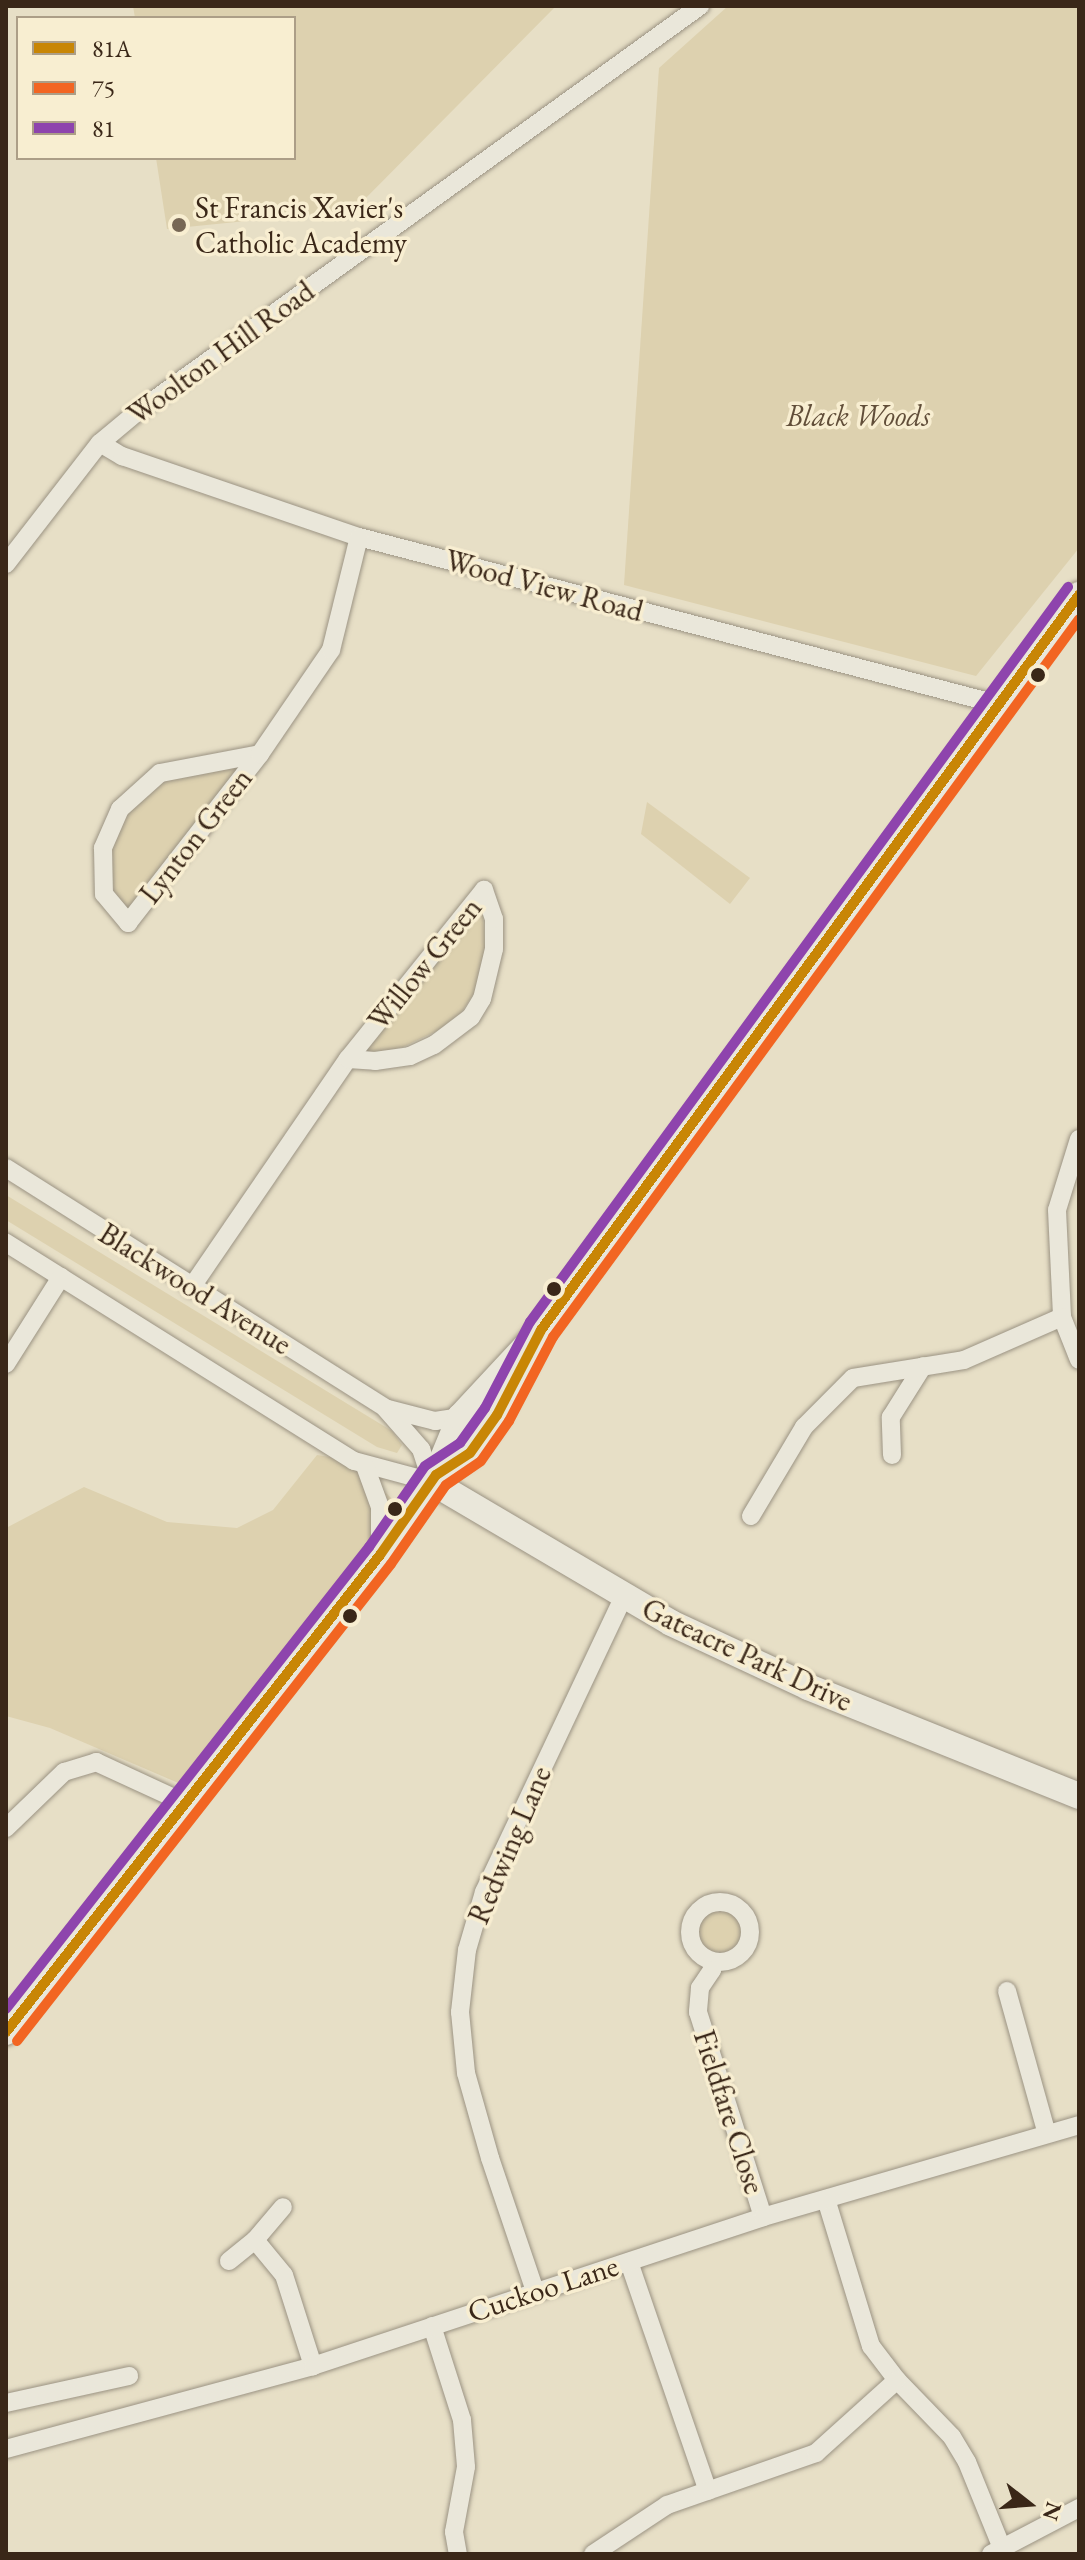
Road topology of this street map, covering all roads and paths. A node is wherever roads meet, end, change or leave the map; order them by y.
1 (700, 6) edge
2 (100, 443) junction
3 (359, 537) junction
4 (6, 564) edge
5 (1079, 595) edge
6 (997, 704) junction
7 (260, 754) junction
8 (348, 1059) junction
9 (1079, 1139) edge
10 (6, 1168) edge
11 (6, 1243) edge
12 (61, 1277) junction
13 (191, 1288) junction
14 (1062, 1317) junction
15 (541, 1330) junction
16 (1079, 1360) edge
17 (6, 1364) edge
18 (923, 1366) junction
19 (385, 1408) junction
20 (460, 1417) junction
21 (892, 1455) dead end
22 (365, 1466) junction
23 (434, 1479) junction
24 (751, 1516) dead end
25 (380, 1555) junction
26 (624, 1596) junction
27 (1079, 1796) edge
28 (187, 1804) junction
29 (6, 1828) edge
30 (712, 1962) dead end
31 (1007, 1991) dead end
32 (6, 2032) edge
33 (1079, 2125) edge
34 (1047, 2134) junction
35 (826, 2199) junction
36 (283, 2207) dead end
37 (763, 2217) junction
38 (255, 2240) junction
39 (229, 2261) dead end
40 (629, 2262) junction
41 (535, 2291) junction
42 (432, 2326) junction
43 (313, 2366) junction
44 (129, 2376) dead end
45 (897, 2380) junction
46 (6, 2403) edge
47 (6, 2449) edge
48 (708, 2491) junction
49 (1079, 2508) edge
50 (996, 2551) edge
51 (458, 2554) edge
52 (593, 2554) edge

1 - 2 street, Woolton Hill Road
2 - 3 street, Wood View Road
2 - 4 street, Woolton Hill Road
3 - 6 street, Wood View Road
3 - 7 street, Lynton Green
5 - 6 street
6 - 15 street
7 - 7 street, Lynton Green
8 - 8 street, Willow Green
8 - 13 street, Willow Green
9 - 14 street
10 - 13 street, Blackwood Avenue
11 - 12 street, Blackwood Avenue
12 - 17 street
12 - 22 street, Blackwood Avenue
13 - 19 street, Blackwood Avenue
14 - 16 street
14 - 18 street
15 - 20 street
15 - 23 street
18 - 21 street
18 - 24 street
19 - 20 street, Blackwood Avenue
19 - 23 street, Blackwood Avenue
20 - 23 street
22 - 23 street, Blackwood Avenue
22 - 25 street
23 - 25 street
23 - 26 street, Gateacre Park Drive
25 - 28 street
26 - 27 street, Gateacre Park Drive
26 - 41 street, Redwing Lane
28 - 29 street
28 - 32 street
30 - 37 street, Fieldfare Close
31 - 34 street
33 - 34 street, Cuckoo Lane
34 - 35 street, Cuckoo Lane
35 - 37 street, Cuckoo Lane
35 - 45 street
36 - 38 street
37 - 40 street, Cuckoo Lane
38 - 39 street
38 - 43 street
40 - 41 street, Cuckoo Lane
40 - 48 street
41 - 42 street, Cuckoo Lane
42 - 43 street, Cuckoo Lane
42 - 51 street
43 - 47 street, Cuckoo Lane
44 - 46 street
45 - 48 street
45 - 50 street
48 - 52 street
49 - 50 street

